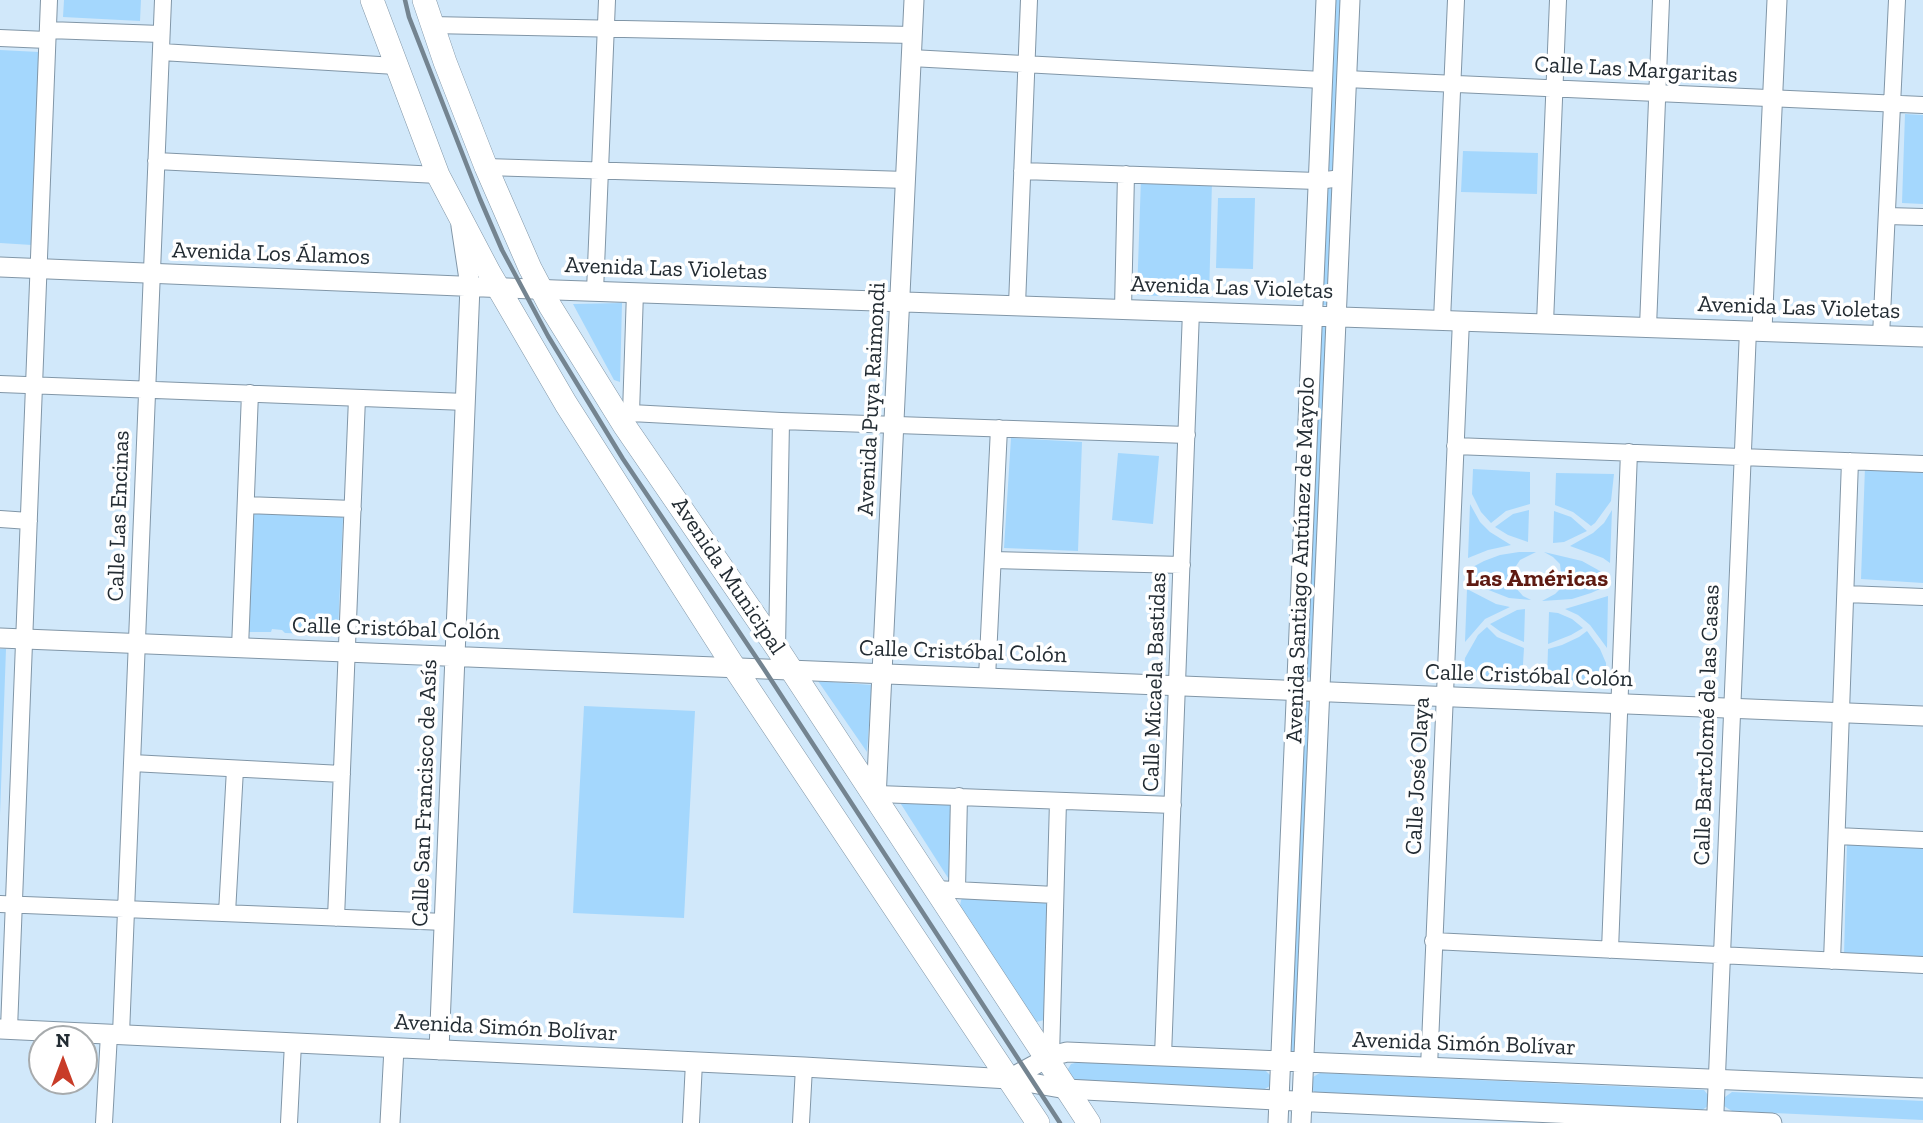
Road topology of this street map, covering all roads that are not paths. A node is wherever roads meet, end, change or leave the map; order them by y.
1 (49, 0) edge
2 (163, 0) edge
3 (372, 0) edge
4 (424, 0) edge
5 (607, 0) edge
6 (914, 0) edge
7 (1029, 0) edge
8 (1326, 0) edge
9 (1350, 0) edge
10 (1456, 0) edge
11 (1558, 0) edge
12 (1661, 0) edge
13 (1777, 0) edge
14 (1897, 0) edge
15 (431, 25) junction
16 (606, 29) junction
17 (161, 34) junction
18 (912, 34) junction
19 (48, 35) junction
20 (0, 38) edge
21 (161, 52) junction
22 (911, 58) junction
23 (1026, 64) junction
24 (396, 66) junction
25 (1322, 79) junction
26 (1346, 79) junction
27 (1452, 84) junction
28 (1554, 89) junction
29 (1657, 93) junction
30 (1772, 99) junction
31 (1892, 104) junction
32 (1923, 105) edge
33 (156, 161) junction
34 (486, 167) junction
35 (600, 169) junction
36 (1022, 171) junction
37 (1126, 174) junction
38 (438, 175) junction
39 (1342, 178) junction
40 (906, 180) junction
41 (1318, 181) junction
42 (460, 216) junction
43 (1887, 216) junction
44 (1923, 218) edge
45 (0, 267) edge
46 (39, 269) junction
47 (152, 273) junction
48 (470, 286) junction
49 (498, 287) junction
50 (540, 289) junction
51 (595, 291) junction
52 (635, 292) junction
53 (901, 301) junction
54 (1017, 305) junction
55 (1123, 309) junction
56 (1191, 311) junction
57 (1311, 315) junction
58 (1336, 316) junction
59 (1452, 320) junction
60 (1545, 323) junction
61 (1648, 327) junction
62 (1755, 330) junction
63 (1881, 336) junction
64 (1923, 337) edge
65 (0, 384) edge
66 (34, 385) junction
67 (147, 389) junction
68 (250, 393) junction
69 (357, 398) junction
70 (466, 402) junction
71 (627, 419) junction
72 (781, 421) junction
73 (895, 425) junction
74 (999, 428) junction
75 (1186, 435) junction
76 (1455, 446) junction
77 (1629, 452) junction
78 (1742, 457) junction
79 (1850, 461) junction
80 (1923, 464) edge
81 (246, 505) junction
82 (353, 509) junction
83 (0, 519) edge
84 (29, 521) junction
85 (993, 560) junction
86 (1182, 565) junction
87 (1846, 594) junction
88 (1923, 597) edge
89 (0, 638) edge
90 (24, 639) junction
91 (137, 643) junction
92 (240, 648) junction
93 (777, 648) junction
94 (347, 652) junction
95 (455, 656) junction
96 (734, 667) junction
97 (791, 670) junction
98 (883, 674) junction
99 (988, 678) junction
100 (1177, 686) junction
101 (1296, 691) junction
102 (1320, 692) junction
103 (1444, 697) junction
104 (1619, 704) junction
105 (1732, 709) junction
106 (1841, 713) junction
107 (1923, 716) edge
108 (132, 763) junction
109 (235, 769) junction
110 (342, 774) junction
111 (959, 796) junction
112 (877, 797) junction
113 (1058, 801) junction
114 (1173, 805) junction
115 (1837, 836) junction
116 (1923, 840) edge
117 (946, 889) junction
118 (1055, 895) junction
119 (7, 904) edge
120 (126, 909) junction
121 (227, 913) junction
122 (336, 918) junction
123 (444, 922) junction
124 (1433, 941) junction
125 (1610, 950) junction
126 (1722, 955) junction
127 (1832, 961) junction
128 (1923, 965) edge
129 (5, 1029) edge
130 (115, 1034) junction
131 (293, 1043) junction
132 (394, 1048) junction
133 (439, 1050) junction
134 (1163, 1055) junction
135 (1049, 1058) junction
136 (1280, 1060) junction
137 (1304, 1061) junction
138 (694, 1062) junction
139 (804, 1067) junction
140 (1429, 1067) junction
141 (1009, 1079) junction
142 (1717, 1079) junction
143 (1923, 1088) edge
144 (1066, 1089) junction
145 (1279, 1099) junction
146 (1302, 1102) junction
147 (1599, 1119) edge
148 (1715, 1122) edge
149 (104, 1123) edge
150 (289, 1123) edge
151 (390, 1123) edge
152 (691, 1123) edge
153 (801, 1123) edge
154 (1038, 1123) edge
155 (1088, 1123) edge
156 (1278, 1123) edge
157 (1301, 1123) edge
158 (1772, 1123) edge

1 - 19 street
2 - 17 street, Calle Las Encinas
3 - 24 main road, Avenida Municipal
4 - 15 main road, Avenida Municipal
5 - 16 street
6 - 18 street, Avenida Puya Raimondi
7 - 23 street
8 - 25 street, Avenida Santiago Antúnez de Mayolo
9 - 26 street, Avenida Santiago Antúnez de Mayolo
10 - 27 street, Calle José Olaya
11 - 28 street
12 - 29 street
13 - 30 street, Calle Bartolomé de las Casas
14 - 31 street
15 - 16 street
15 - 34 main road, Avenida Municipal
16 - 18 street
16 - 35 street
17 - 19 street
17 - 21 street, Calle Las Encinas
18 - 22 street, Avenida Puya Raimondi
19 - 20 street
19 - 46 street
21 - 24 street
21 - 33 street, Calle Las Encinas
22 - 23 street
22 - 40 street, Avenida Puya Raimondi
23 - 25 street
23 - 36 street
24 - 38 main road, Avenida Municipal
25 - 41 street, Avenida Santiago Antúnez de Mayolo
26 - 27 street, Calle Las Margaritas
26 - 39 street, Avenida Santiago Antúnez de Mayolo
27 - 28 street, Calle Las Margaritas
27 - 59 street, Calle José Olaya
28 - 29 street, Calle Las Margaritas
28 - 60 street
29 - 30 street, Calle Las Margaritas
29 - 61 street
30 - 31 street, Calle Las Margaritas
30 - 62 street, Calle Bartolomé de las Casas
31 - 32 street, Calle Las Margaritas
31 - 43 street
33 - 38 street
33 - 47 street, Calle Las Encinas
34 - 35 street
34 - 50 main road, Avenida Municipal
35 - 40 street
35 - 51 street
36 - 37 street
36 - 54 street
37 - 41 street
37 - 55 street
38 - 42 main road, Avenida Municipal
39 - 41 street
39 - 58 street, Avenida Santiago Antúnez de Mayolo
40 - 53 street, Avenida Puya Raimondi
41 - 57 street, Avenida Santiago Antúnez de Mayolo
42 - 48 street, Calle San Francisco de Asís
42 - 49 main road, Avenida Municipal
43 - 44 street
43 - 63 street
45 - 46 street, Avenida Los Álamos
46 - 47 street, Avenida Los Álamos
46 - 66 street
47 - 48 street, Avenida Los Álamos
47 - 67 street, Calle Las Encinas
48 - 49 street, Avenida Los Álamos
48 - 70 street, Calle San Francisco de Asís
49 - 50 street, Avenida Los Álamos
49 - 96 main road, Avenida Municipal
50 - 51 street, Avenida Las Violetas
50 - 71 main road, Avenida Municipal
51 - 52 street, Avenida Las Violetas
52 - 53 street, Avenida Las Violetas
52 - 71 street
53 - 54 street, Avenida Las Violetas
53 - 73 street, Avenida Puya Raimondi
54 - 55 street, Avenida Las Violetas
55 - 56 street, Avenida Las Violetas
56 - 57 street, Avenida Las Violetas
56 - 75 street, Calle Micaela Bastidas
57 - 58 street, Avenida Las Violetas
57 - 101 street, Avenida Santiago Antúnez de Mayolo
58 - 59 street, Avenida Las Violetas
58 - 102 street, Avenida Santiago Antúnez de Mayolo
59 - 60 street, Avenida Las Violetas
59 - 76 street, Calle José Olaya
60 - 61 street, Avenida Las Violetas
61 - 62 street, Avenida Las Violetas
62 - 63 street, Avenida Las Violetas
62 - 78 street, Calle Bartolomé de las Casas
63 - 64 street, Avenida Las Violetas
65 - 66 street
66 - 67 street
66 - 84 street
67 - 68 street
67 - 91 street, Calle Las Encinas
68 - 69 street
68 - 81 street
69 - 70 street
69 - 82 street
70 - 95 street, Calle San Francisco de Asís
71 - 72 street
71 - 93 main road, Avenida Municipal
72 - 73 street
72 - 93 street
73 - 74 street
73 - 98 street, Avenida Puya Raimondi
74 - 75 street
74 - 85 street
75 - 86 street, Calle Micaela Bastidas
76 - 77 street
76 - 103 street, Calle José Olaya
77 - 78 street
77 - 104 street
78 - 79 street
78 - 105 street, Calle Bartolomé de las Casas
79 - 80 street
79 - 87 street
81 - 82 street
81 - 92 street
82 - 94 street
83 - 84 street
84 - 90 street
85 - 86 street
85 - 99 street
86 - 100 street, Calle Micaela Bastidas
87 - 88 street
87 - 106 street
89 - 90 street, Calle Cristóbal Colón
90 - 91 street, Calle Cristóbal Colón
90 - 119 street
91 - 92 street, Calle Cristóbal Colón
91 - 108 street, Calle Las Encinas
92 - 94 street, Calle Cristóbal Colón
93 - 97 main road, Avenida Municipal
94 - 95 street, Calle Cristóbal Colón
94 - 110 street
95 - 96 street, Calle Cristóbal Colón
95 - 123 street, Calle San Francisco de Asís
96 - 97 street, Calle Cristóbal Colón
96 - 141 main road, Avenida Municipal
97 - 98 street, Calle Cristóbal Colón
97 - 112 main road, Avenida Municipal
98 - 99 street, Calle Cristóbal Colón
98 - 112 street, Avenida Puya Raimondi
99 - 100 street, Calle Cristóbal Colón
100 - 101 street, Calle Cristóbal Colón
100 - 114 street, Calle Micaela Bastidas
101 - 102 street, Calle Cristóbal Colón
101 - 136 street, Avenida Santiago Antúnez de Mayolo
102 - 103 street, Calle Cristóbal Colón
102 - 137 street, Avenida Santiago Antúnez de Mayolo
103 - 104 street, Calle Cristóbal Colón
103 - 124 street, Calle José Olaya
104 - 105 street, Calle Cristóbal Colón
104 - 125 street
105 - 106 street, Calle Cristóbal Colón
105 - 126 street, Calle Bartolomé de las Casas
106 - 107 street, Calle Cristóbal Colón
106 - 115 street
108 - 109 street
108 - 120 street, Calle Las Encinas
109 - 110 street
109 - 121 street
110 - 122 street
111 - 112 street
111 - 113 street
111 - 117 street
112 - 117 main road, Avenida Municipal
113 - 114 street
113 - 118 street
114 - 134 street, Calle Micaela Bastidas
115 - 116 street
115 - 127 street
117 - 118 street
117 - 135 main road, Avenida Municipal
118 - 135 street
119 - 120 street
119 - 129 street
120 - 121 street
120 - 130 street, Calle Las Encinas
121 - 122 street
122 - 123 street
123 - 133 street, Calle San Francisco de Asís
124 - 125 street
124 - 140 street, Calle José Olaya
125 - 126 street
126 - 127 street
126 - 142 street, Calle Bartolomé de las Casas
127 - 128 street
129 - 130 street, Avenida Simón Bolívar
130 - 131 street, Avenida Simón Bolívar
130 - 149 street, Calle Las Encinas
131 - 132 street, Avenida Simón Bolívar
131 - 150 street
132 - 133 street, Avenida Simón Bolívar
132 - 151 street
133 - 138 street, Avenida Simón Bolívar
134 - 135 street, Avenida Simón Bolívar
134 - 136 street, Avenida Simón Bolívar
135 - 141 street, Avenida Simón Bolívar
135 - 144 main road, Avenida Municipal
136 - 137 street, Avenida Simón Bolívar
136 - 145 street, Avenida Santiago Antúnez de Mayolo
137 - 140 street, Avenida Simón Bolívar
137 - 146 street, Avenida Santiago Antúnez de Mayolo
138 - 139 street, Avenida Simón Bolívar
138 - 152 street
139 - 141 street, Avenida Simón Bolívar
139 - 153 street
140 - 142 street, Avenida Simón Bolívar
141 - 144 street, Avenida Simón Bolívar
141 - 154 main road, Avenida Municipal
142 - 143 street, Avenida Simón Bolívar
142 - 148 street, Calle Bartolomé de las Casas
144 - 145 street, Avenida Simón Bolívar
144 - 155 main road, Avenida Municipal
145 - 146 street, Avenida Simón Bolívar
145 - 156 street, Avenida Santiago Antúnez de Mayolo
146 - 147 street, Avenida Simón Bolívar
146 - 157 street, Avenida Santiago Antúnez de Mayolo
147 - 148 street, Avenida Simón Bolívar
148 - 158 street, Avenida Simón Bolívar

